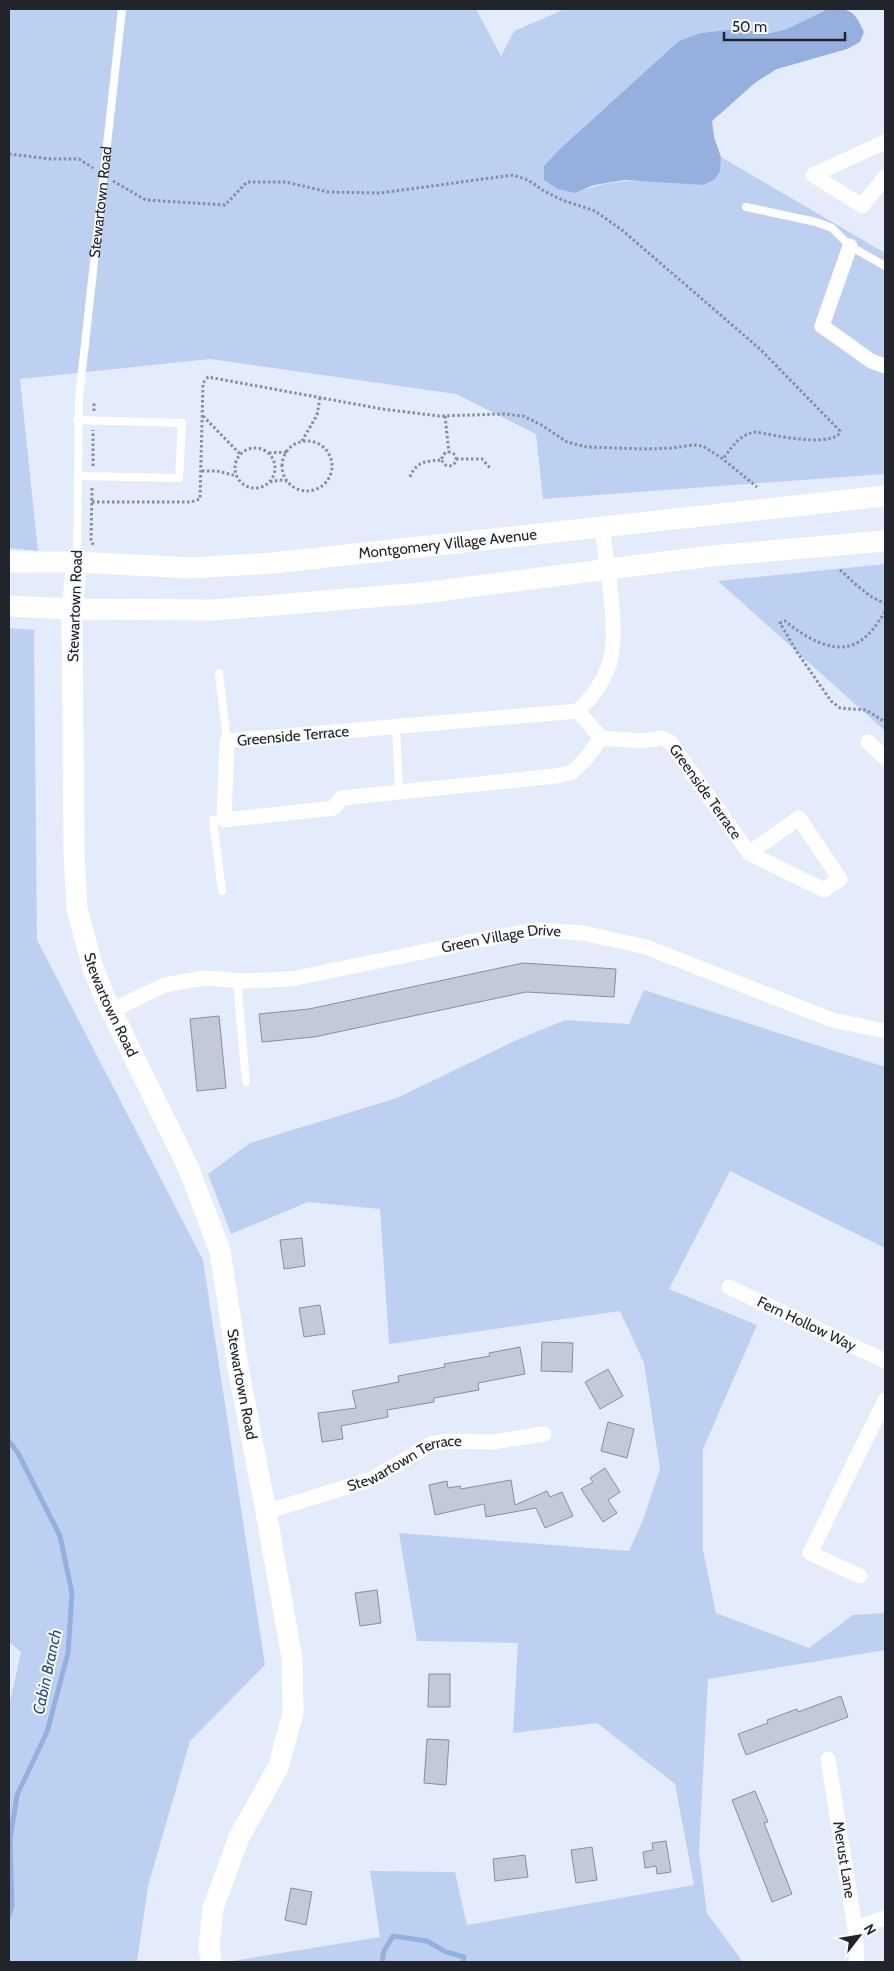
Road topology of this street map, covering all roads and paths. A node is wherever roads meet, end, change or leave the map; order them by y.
1 (122, 9) edge
2 (885, 142) edge
3 (9, 154) edge
4 (102, 174) junction
5 (885, 177) edge
6 (746, 207) dead end
7 (850, 246) junction
8 (885, 266) edge
9 (885, 366) edge
10 (320, 398) junction
11 (94, 402) dead end
12 (202, 416) junction
13 (445, 416) junction
14 (77, 420) junction
15 (94, 421) junction
16 (302, 442) junction
17 (287, 452) junction
18 (269, 453) junction
19 (449, 453) junction
20 (240, 454) junction
21 (456, 459) junction
22 (723, 459) junction
23 (442, 460) junction
24 (491, 470) dead end
25 (202, 471) junction
26 (79, 476) junction
27 (237, 476) junction
28 (92, 477) junction
29 (410, 478) dead end
30 (288, 481) junction
31 (270, 482) junction
32 (757, 487) dead end
33 (885, 496) edge
34 (92, 502) junction
35 (602, 527) junction
36 (885, 541) edge
37 (96, 548) dead end
38 (9, 562) edge
39 (77, 562) junction
40 (607, 570) junction
41 (840, 570) dead end
42 (885, 603) edge
43 (9, 606) edge
44 (72, 609) junction
45 (885, 612) edge
46 (219, 673) dead end
47 (578, 711) junction
48 (885, 722) edge
49 (396, 728) junction
50 (601, 738) junction
51 (227, 741) junction
52 (868, 742) dead end
53 (885, 758) edge
54 (399, 790) junction
55 (224, 820) junction
56 (749, 853) junction
57 (222, 890) dead end
58 (237, 981) junction
59 (111, 1011) junction
60 (885, 1031) edge
61 (246, 1082) dead end
62 (729, 1287) dead end
63 (885, 1361) edge
64 (885, 1400) edge
65 (544, 1434) dead end
66 (266, 1512) junction
67 (860, 1576) dead end
68 (828, 1760) dead end
69 (885, 1918) edge
70 (855, 1928) junction
71 (211, 1962) edge
72 (857, 1962) edge

1 - 4 lane, Stewartown Road
2 - 5 street
3 - 4 path
4 - 14 lane, Stewartown Road
4 - 22 path
6 - 7 lane
7 - 8 lane
7 - 9 street
10 - 12 path
10 - 13 path
10 - 16 path
11 - 15 path
12 - 20 path
12 - 25 path
13 - 19 path
13 - 22 path
14 - 15 lane
14 - 26 lane, Stewartown Road
15 - 28 path
15 - 28 lane
16 - 17 path
16 - 30 path
17 - 18 path
17 - 30 path
18 - 20 path
18 - 31 path
19 - 21 path
19 - 23 path
20 - 27 path
21 - 23 path
21 - 24 path
22 - 32 path
23 - 29 path
25 - 27 path
25 - 34 path
26 - 28 lane
26 - 39 lane, Stewartown Road
27 - 31 path
28 - 34 path
30 - 31 path
33 - 35 main road, Montgomery Village Avenue
34 - 37 path
35 - 39 main road, Montgomery Village Avenue
35 - 40 street
36 - 40 main road
38 - 39 main road, Montgomery Village Avenue
39 - 44 main road, Stewartown Road
40 - 44 main road
40 - 47 street
41 - 42 path
43 - 44 main road
44 - 59 main road, Stewartown Road
45 - 48 path
46 - 51 lane
47 - 49 street, Greenside Terrace
47 - 50 street
49 - 51 street, Greenside Terrace
49 - 54 lane
50 - 54 street
50 - 56 street, Greenside Terrace
51 - 55 street, Greenside Terrace
52 - 53 street
54 - 55 street
55 - 57 lane
56 - 56 street, Greenside Terrace
58 - 59 street, Green Village Drive
58 - 60 street, Green Village Drive
58 - 61 lane
59 - 66 main road, Stewartown Road
62 - 63 street, Fern Hollow Way
64 - 67 street
65 - 66 street, Stewartown Terrace
66 - 71 main road, Stewartown Road
68 - 70 street, Merust Lane
69 - 70 street
70 - 72 street, Merust Lane

